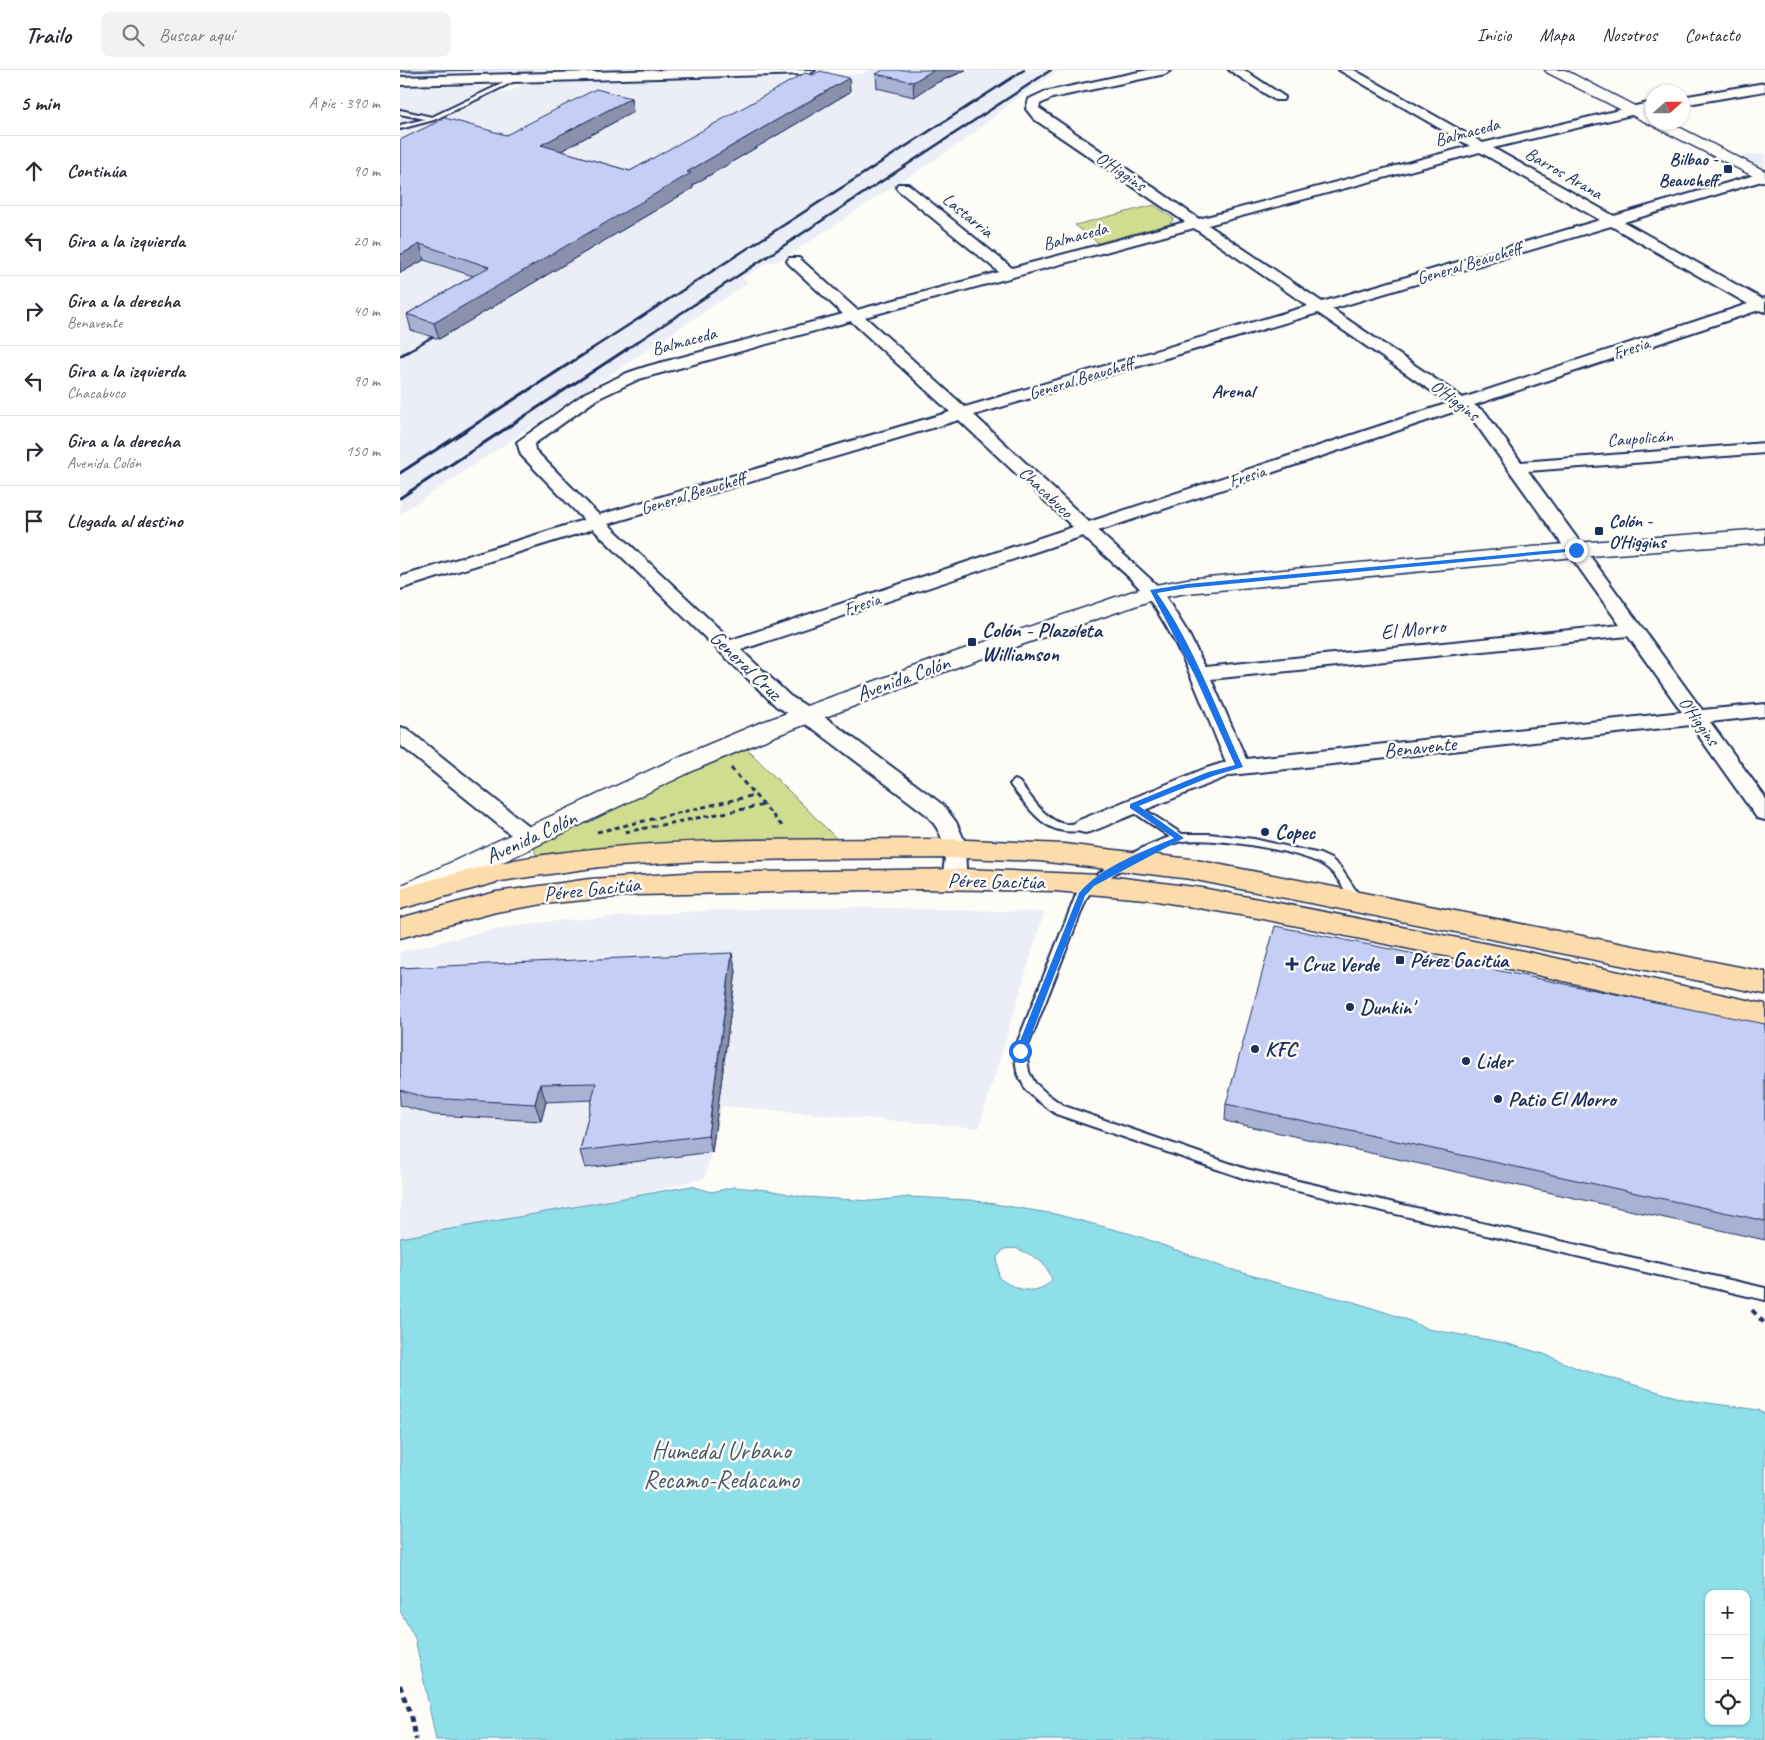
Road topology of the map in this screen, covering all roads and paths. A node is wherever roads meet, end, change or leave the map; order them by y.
1 (809, 70) edge
2 (1165, 70) edge
3 (1235, 70) edge
4 (1346, 70) edge
5 (1553, 70) edge
6 (1138, 72) edge
7 (520, 74) edge
8 (400, 82) edge
9 (1765, 87) edge
10 (1279, 97) dead end
11 (1690, 100) edge
12 (1645, 107) edge
13 (1630, 110) junction
14 (400, 112) edge
15 (1645, 118) edge
16 (432, 119) junction
17 (400, 127) edge
18 (1670, 130) edge
19 (1482, 147) junction
20 (1764, 177) edge
21 (903, 187) dead end
22 (1610, 221) junction
23 (1197, 223) junction
24 (794, 261) dead end
25 (1009, 273) junction
26 (1764, 305) edge
27 (1322, 306) junction
28 (853, 315) junction
29 (1464, 404) junction
30 (962, 414) junction
31 (525, 442) joint
32 (1765, 448) edge
33 (1517, 467) junction
34 (596, 522) junction
35 (1087, 529) junction
36 (1765, 536) edge
37 (1576, 550) junction
38 (400, 583) edge
39 (1153, 592) junction
40 (1632, 630) junction
41 (728, 648) junction
42 (1198, 674) junction
43 (1765, 710) edge
44 (804, 715) junction
45 (1695, 717) junction
46 (400, 734) edge
47 (725, 762) dead end
48 (1239, 767) junction
49 (1015, 784) dead end
50 (755, 795) junction
51 (764, 805) junction
52 (1133, 806) junction
53 (1765, 813) edge
54 (1085, 826) joint
55 (787, 831) dead end
56 (622, 832) dead end
57 (591, 834) dead end
58 (603, 836) dead end
59 (529, 838) junction
60 (594, 838) dead end
61 (1180, 838) junction
62 (957, 849) junction
63 (1132, 860) junction
64 (954, 880) junction
65 (1091, 884) junction
66 (400, 898) edge
67 (1357, 902) junction
68 (400, 928) edge
69 (1765, 984) edge
70 (1765, 1015) edge
71 (1765, 1294) edge
72 (400, 1685) edge
73 (416, 1740) edge

1 - 7 street
2 - 6 street
3 - 10 street
4 - 19 street, Barros Arana
5 - 13 main road
6 - 23 street, O'Higgins
7 - 8 street
7 - 16 lane
9 - 11 street
12 - 13 street, Balmaceda
13 - 15 main road
13 - 19 street, Balmaceda
14 - 16 lane
16 - 17 lane
18 - 20 main road
19 - 22 street, Barros Arana
19 - 23 street, Balmaceda
20 - 22 street, General Beaucheff
21 - 25 street, Lastarria
22 - 26 street, Barros Arana
22 - 27 street, General Beaucheff
23 - 25 street, Balmaceda
23 - 27 street, O'Higgins
24 - 28 street, Chacabuco
25 - 28 street, Balmaceda
26 - 29 street, Fresia
27 - 29 street, O'Higgins
27 - 30 street, General Beaucheff
28 - 30 street, Chacabuco
28 - 31 street, Balmaceda
29 - 33 street, O'Higgins
29 - 35 street, Fresia
30 - 34 street, General Beaucheff
30 - 35 street, Chacabuco
31 - 34 street, General Cruz
32 - 33 street, Caupolicán
33 - 37 street, O'Higgins
34 - 38 street, General Beaucheff
34 - 41 street, General Cruz
35 - 39 street, Chacabuco
35 - 41 street, Fresia
36 - 37 main road, Avenida Colón
37 - 39 main road, Avenida Colón
37 - 40 street, O'Higgins
39 - 42 street, Chacabuco
39 - 44 main road, Avenida Colón
40 - 42 street, El Morro
40 - 45 street, O'Higgins
41 - 44 street, General Cruz
42 - 48 street, Chacabuco
43 - 45 street, Benavente
44 - 59 main road, Avenida Colón
44 - 62 street, General Cruz
45 - 48 street, Benavente
45 - 53 street, O'Higgins
46 - 59 street
47 - 50 path
48 - 52 street, Benavente
49 - 54 lane
50 - 51 path
50 - 57 path
51 - 55 path
51 - 56 path
52 - 54 street, Benavente
52 - 61 lane
58 - 60 path
59 - 66 main road, Avenida Colón
61 - 63 lane
61 - 67 lane
62 - 63 main road, Pérez Gacitúa
62 - 64 street, General Cruz
62 - 66 main road, Pérez Gacitúa
63 - 65 lane
63 - 67 main road, Pérez Gacitúa
64 - 65 main road, Pérez Gacitúa
64 - 68 main road, Pérez Gacitúa
65 - 70 main road, Pérez Gacitúa
65 - 71 lane
67 - 69 main road, Pérez Gacitúa
72 - 73 path

